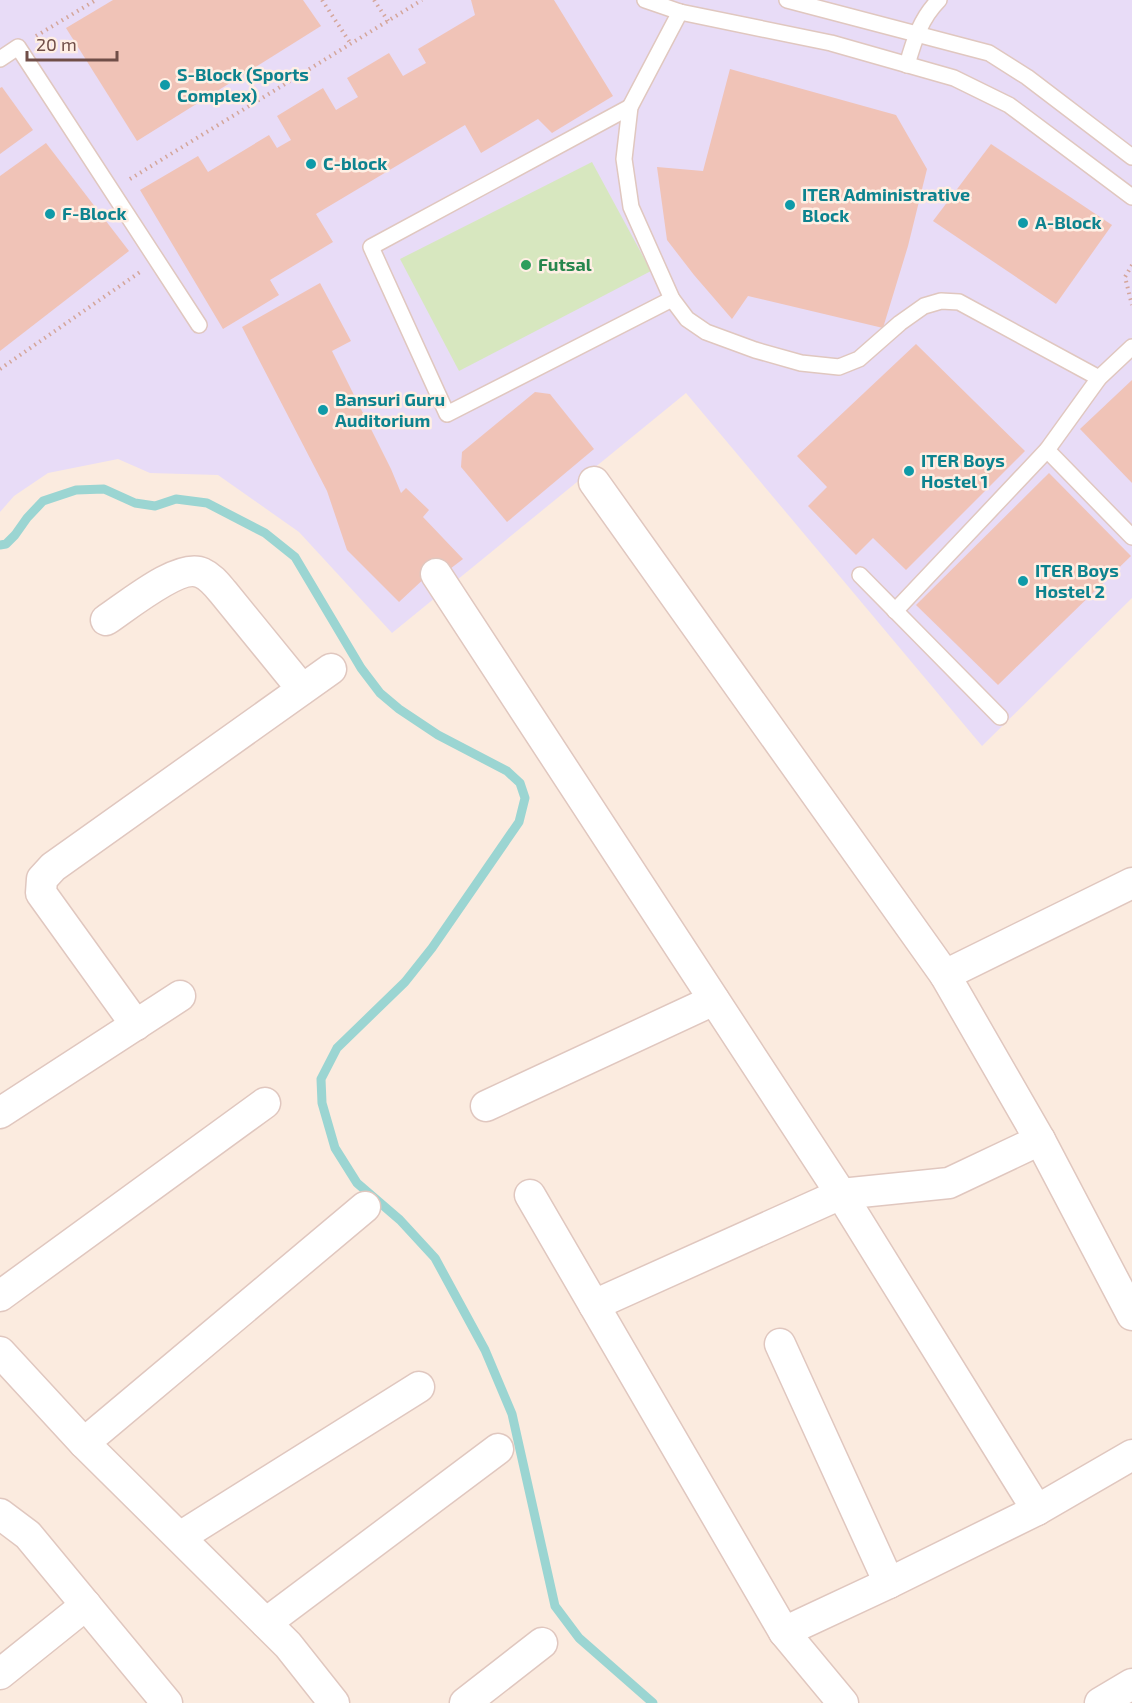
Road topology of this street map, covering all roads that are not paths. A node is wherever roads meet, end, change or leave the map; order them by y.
1 (645, 0) edge
2 (788, 0) edge
3 (939, 0) edge
4 (680, 12) junction
5 (916, 34) junction
6 (0, 58) edge
7 (907, 65) junction
8 (630, 107) junction
9 (1132, 158) edge
10 (1132, 197) edge
11 (672, 299) junction
12 (199, 325) dead end
13 (1132, 347) edge
14 (1099, 378) junction
15 (1047, 450) junction
16 (594, 482) dead end
17 (1132, 537) edge
18 (436, 574) dead end
19 (860, 575) dead end
20 (895, 611) junction
21 (106, 620) dead end
22 (331, 669) dead end
23 (302, 689) junction
24 (1000, 717) dead end
25 (1132, 883) edge
26 (945, 975) junction
27 (180, 996) dead end
28 (714, 1000) junction
29 (136, 1025) junction
30 (265, 1103) dead end
31 (486, 1106) dead end
32 (0, 1113) edge
33 (1040, 1140) junction
34 (841, 1194) junction
35 (530, 1195) dead end
36 (365, 1207) dead end
37 (0, 1296) edge
38 (594, 1305) junction
39 (1132, 1315) edge
40 (780, 1344) dead end
41 (0, 1352) edge
42 (419, 1387) dead end
43 (84, 1443) junction
44 (498, 1449) dead end
45 (1132, 1455) edge
46 (1037, 1510) junction
47 (0, 1514) edge
48 (180, 1538) junction
49 (890, 1584) junction
50 (86, 1605) junction
51 (266, 1623) junction
52 (784, 1632) junction
53 (542, 1643) dead end
54 (0, 1674) edge
55 (1132, 1684) edge
56 (167, 1703) edge
57 (334, 1703) edge
58 (465, 1703) edge
59 (843, 1703) edge
60 (1100, 1703) edge

1 - 4 lane
2 - 5 lane
3 - 5 lane
4 - 7 lane
4 - 8 lane
5 - 7 lane
5 - 9 lane
6 - 12 lane
7 - 10 lane
8 - 11 lane
8 - 11 lane
11 - 14 lane
13 - 14 lane
14 - 15 lane
15 - 17 lane
15 - 20 lane
16 - 26 street
18 - 28 street
19 - 20 lane
20 - 24 lane
21 - 23 street
22 - 23 street
23 - 29 street
25 - 26 street
26 - 33 street
27 - 29 street
28 - 31 street
28 - 34 street
29 - 32 street
30 - 37 street
33 - 34 street
33 - 39 street
34 - 38 street
34 - 46 street
35 - 38 street
36 - 43 street
38 - 52 street
40 - 49 street
41 - 43 street
42 - 48 street
43 - 48 street
44 - 51 street
45 - 46 street
46 - 49 street
47 - 50 street
48 - 51 street
49 - 52 street
50 - 54 street
50 - 56 street
51 - 57 street
52 - 59 street
53 - 58 street
55 - 60 street

